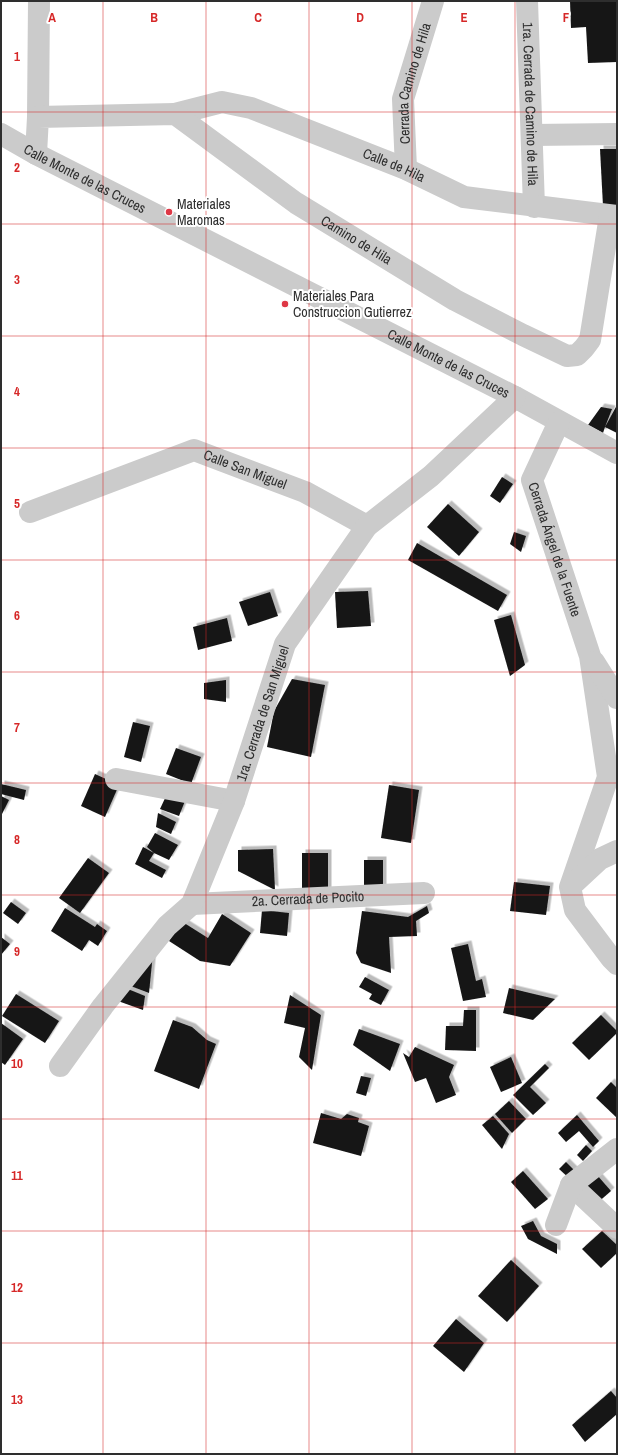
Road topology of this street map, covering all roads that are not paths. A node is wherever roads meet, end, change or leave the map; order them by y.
1 (38, 1) edge
2 (433, 1) edge
3 (527, 1) edge
4 (175, 114) junction
5 (38, 117) junction
6 (1, 134) edge
7 (617, 134) edge
8 (532, 135) junction
9 (36, 154) junction
10 (406, 168) junction
11 (534, 206) junction
12 (613, 216) edge
13 (515, 397) junction
14 (559, 422) junction
15 (617, 453) edge
16 (30, 512) dead end
17 (367, 526) junction
18 (590, 656) junction
19 (617, 698) edge
20 (116, 779) dead end
21 (234, 801) junction
22 (617, 851) edge
23 (570, 887) junction
24 (424, 893) dead end
25 (192, 904) junction
26 (617, 964) edge
27 (60, 1066) dead end
28 (617, 1149) edge
29 (571, 1185) junction
30 (556, 1225) dead end
31 (617, 1228) edge

1 - 5 street
2 - 10 street, Cerrada Camino de Hila
3 - 8 street, 1ra. Cerrada de Camino de Hila
4 - 5 street
4 - 10 street, Calle de Hila
4 - 12 street, Camino de Hila
5 - 9 street
6 - 9 street, Calle Monte de las Cruces
7 - 8 street
8 - 11 street, 1ra. Cerrada de Camino de Hila
9 - 13 street, Calle Monte de las Cruces
10 - 11 street, Calle de Hila
11 - 12 street, Calle de Hila
13 - 14 street, Calle Monte de las Cruces
13 - 17 street, 1ra. Cerrada de San Miguel
14 - 15 street, Calle Monte de las Cruces
14 - 18 street, Cerrada Ángel de la Fuente
16 - 17 street, Calle San Miguel
17 - 21 street, 1ra. Cerrada de San Miguel
18 - 19 street, Cerrada Ángel de la Fuente
18 - 23 street, Cerrada Ángel de la Fuente
20 - 21 street
21 - 25 street, 1ra. Cerrada de San Miguel
22 - 23 street
23 - 26 street
24 - 25 street, 2a. Cerrada de Pocito
25 - 27 street, 1ra. Cerrada de San Miguel
28 - 29 street
29 - 30 street
29 - 31 street

